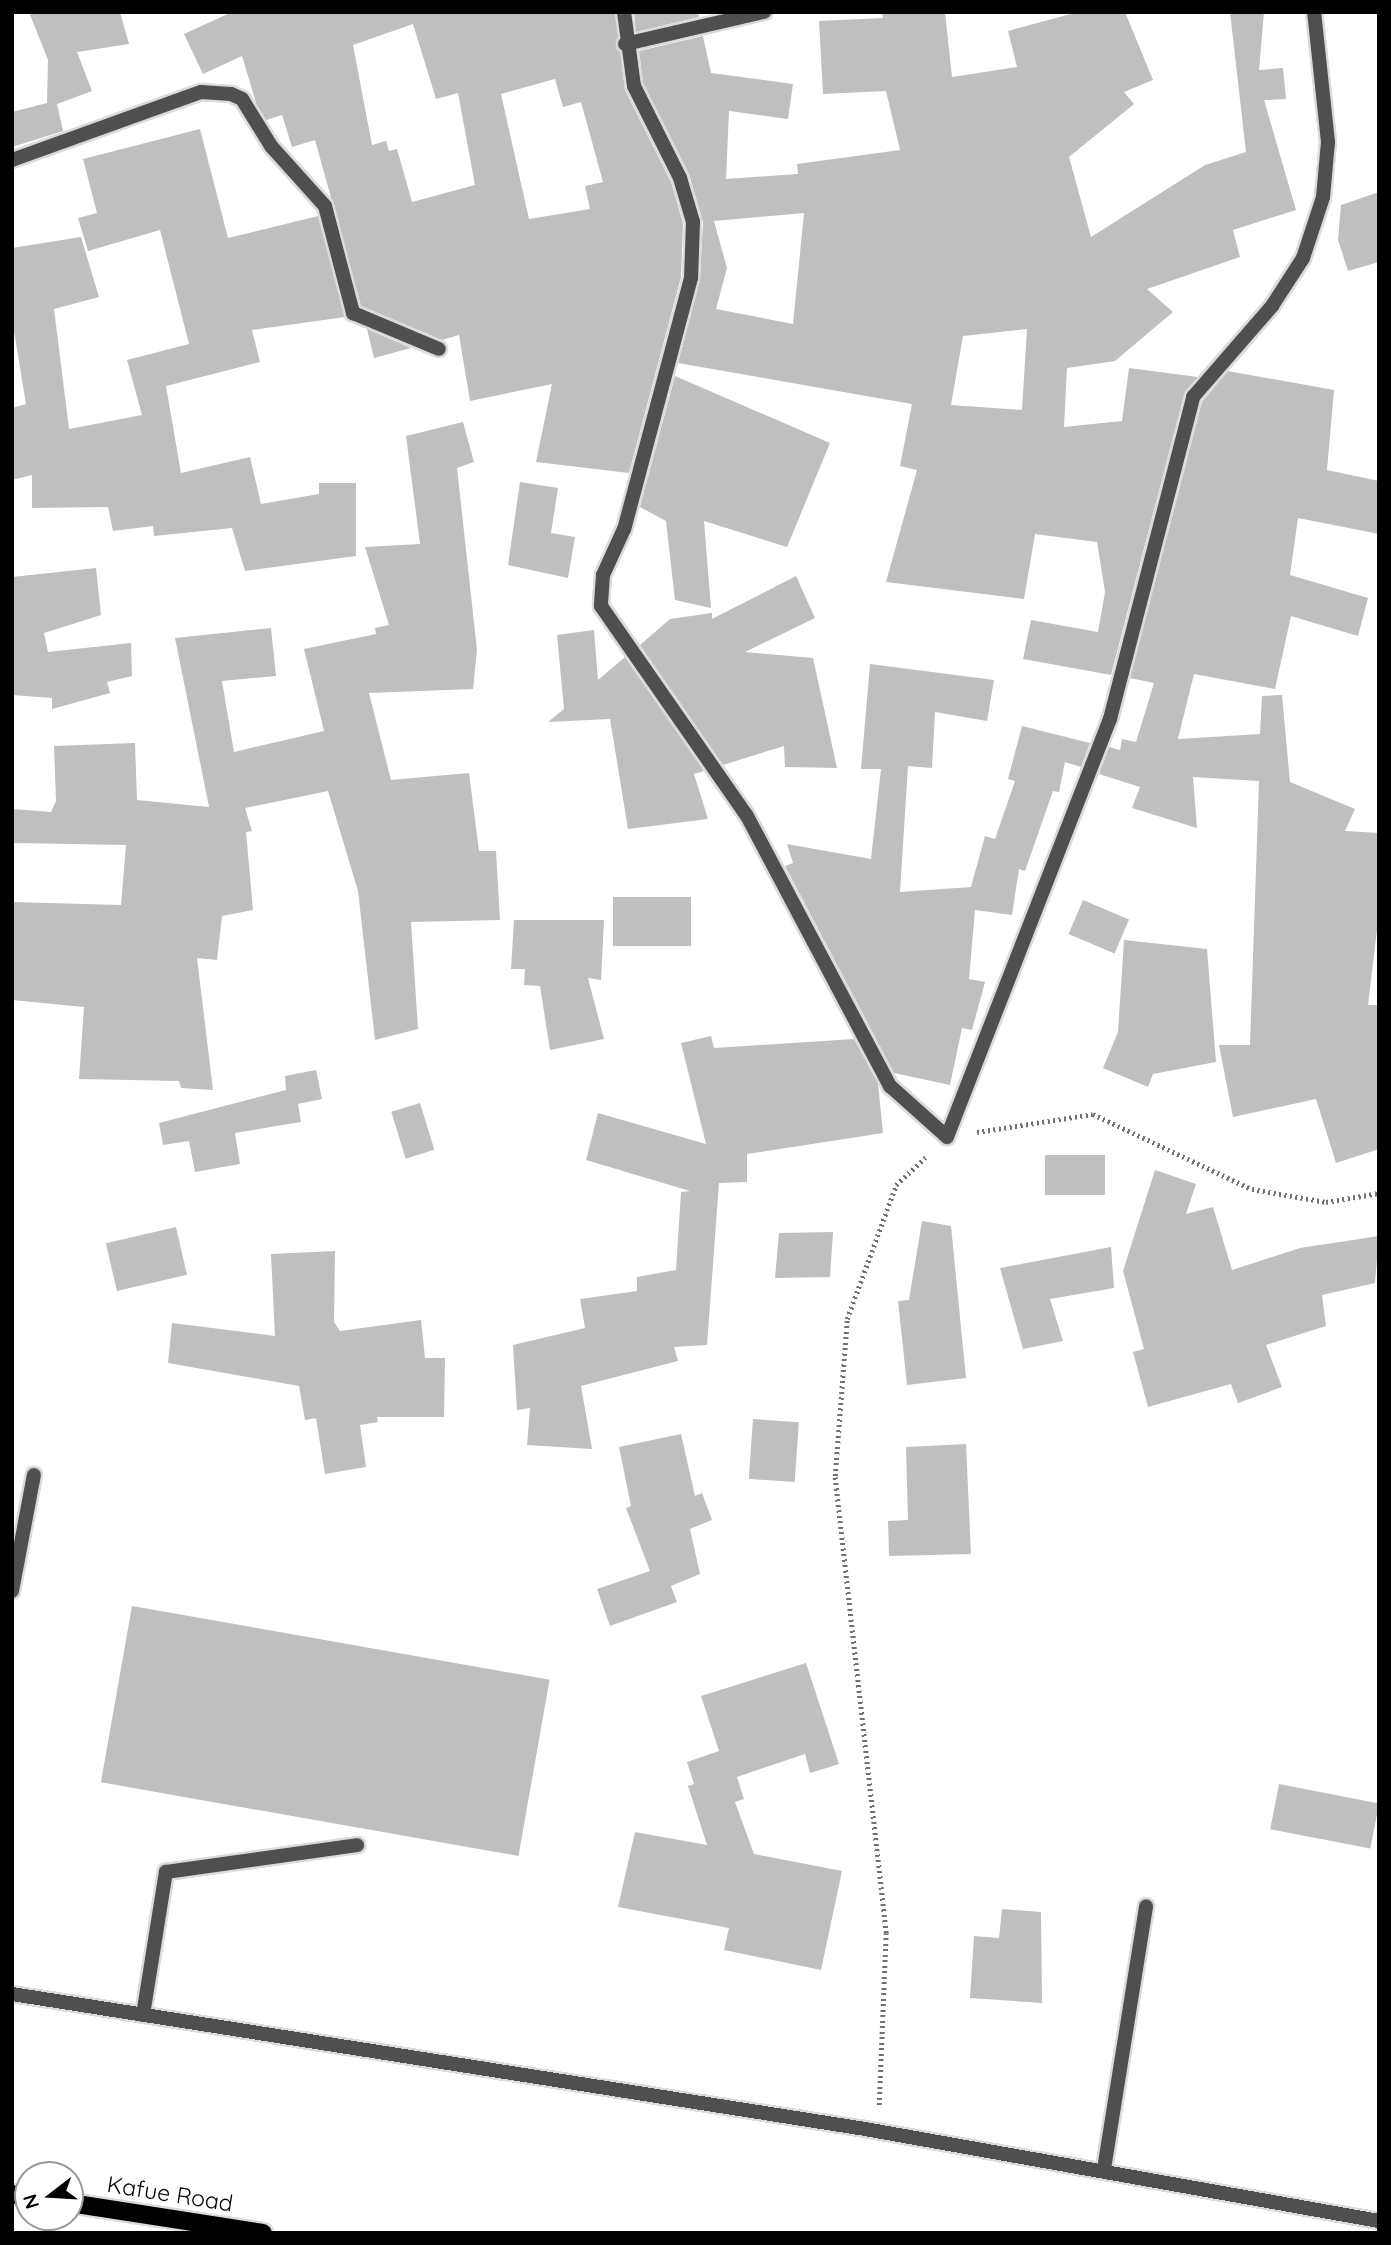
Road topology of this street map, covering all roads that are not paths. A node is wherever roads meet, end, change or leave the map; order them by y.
1 (624, 12) edge
2 (764, 12) edge
3 (1314, 12) edge
4 (625, 44) junction
5 (12, 160) edge
6 (439, 349) dead end
7 (34, 1475) dead end
8 (12, 1591) edge
9 (357, 1845) dead end
10 (1146, 1906) dead end
11 (12, 1994) edge
12 (143, 2015) junction
13 (1104, 2169) junction
14 (84, 2205) edge
15 (1379, 2221) edge
16 (262, 2233) edge

1 - 4 street
2 - 4 street
3 - 4 street
5 - 6 street
7 - 8 street
9 - 12 street
10 - 13 street
11 - 12 street
12 - 13 street
13 - 15 street
14 - 16 main road, Kafue Road

